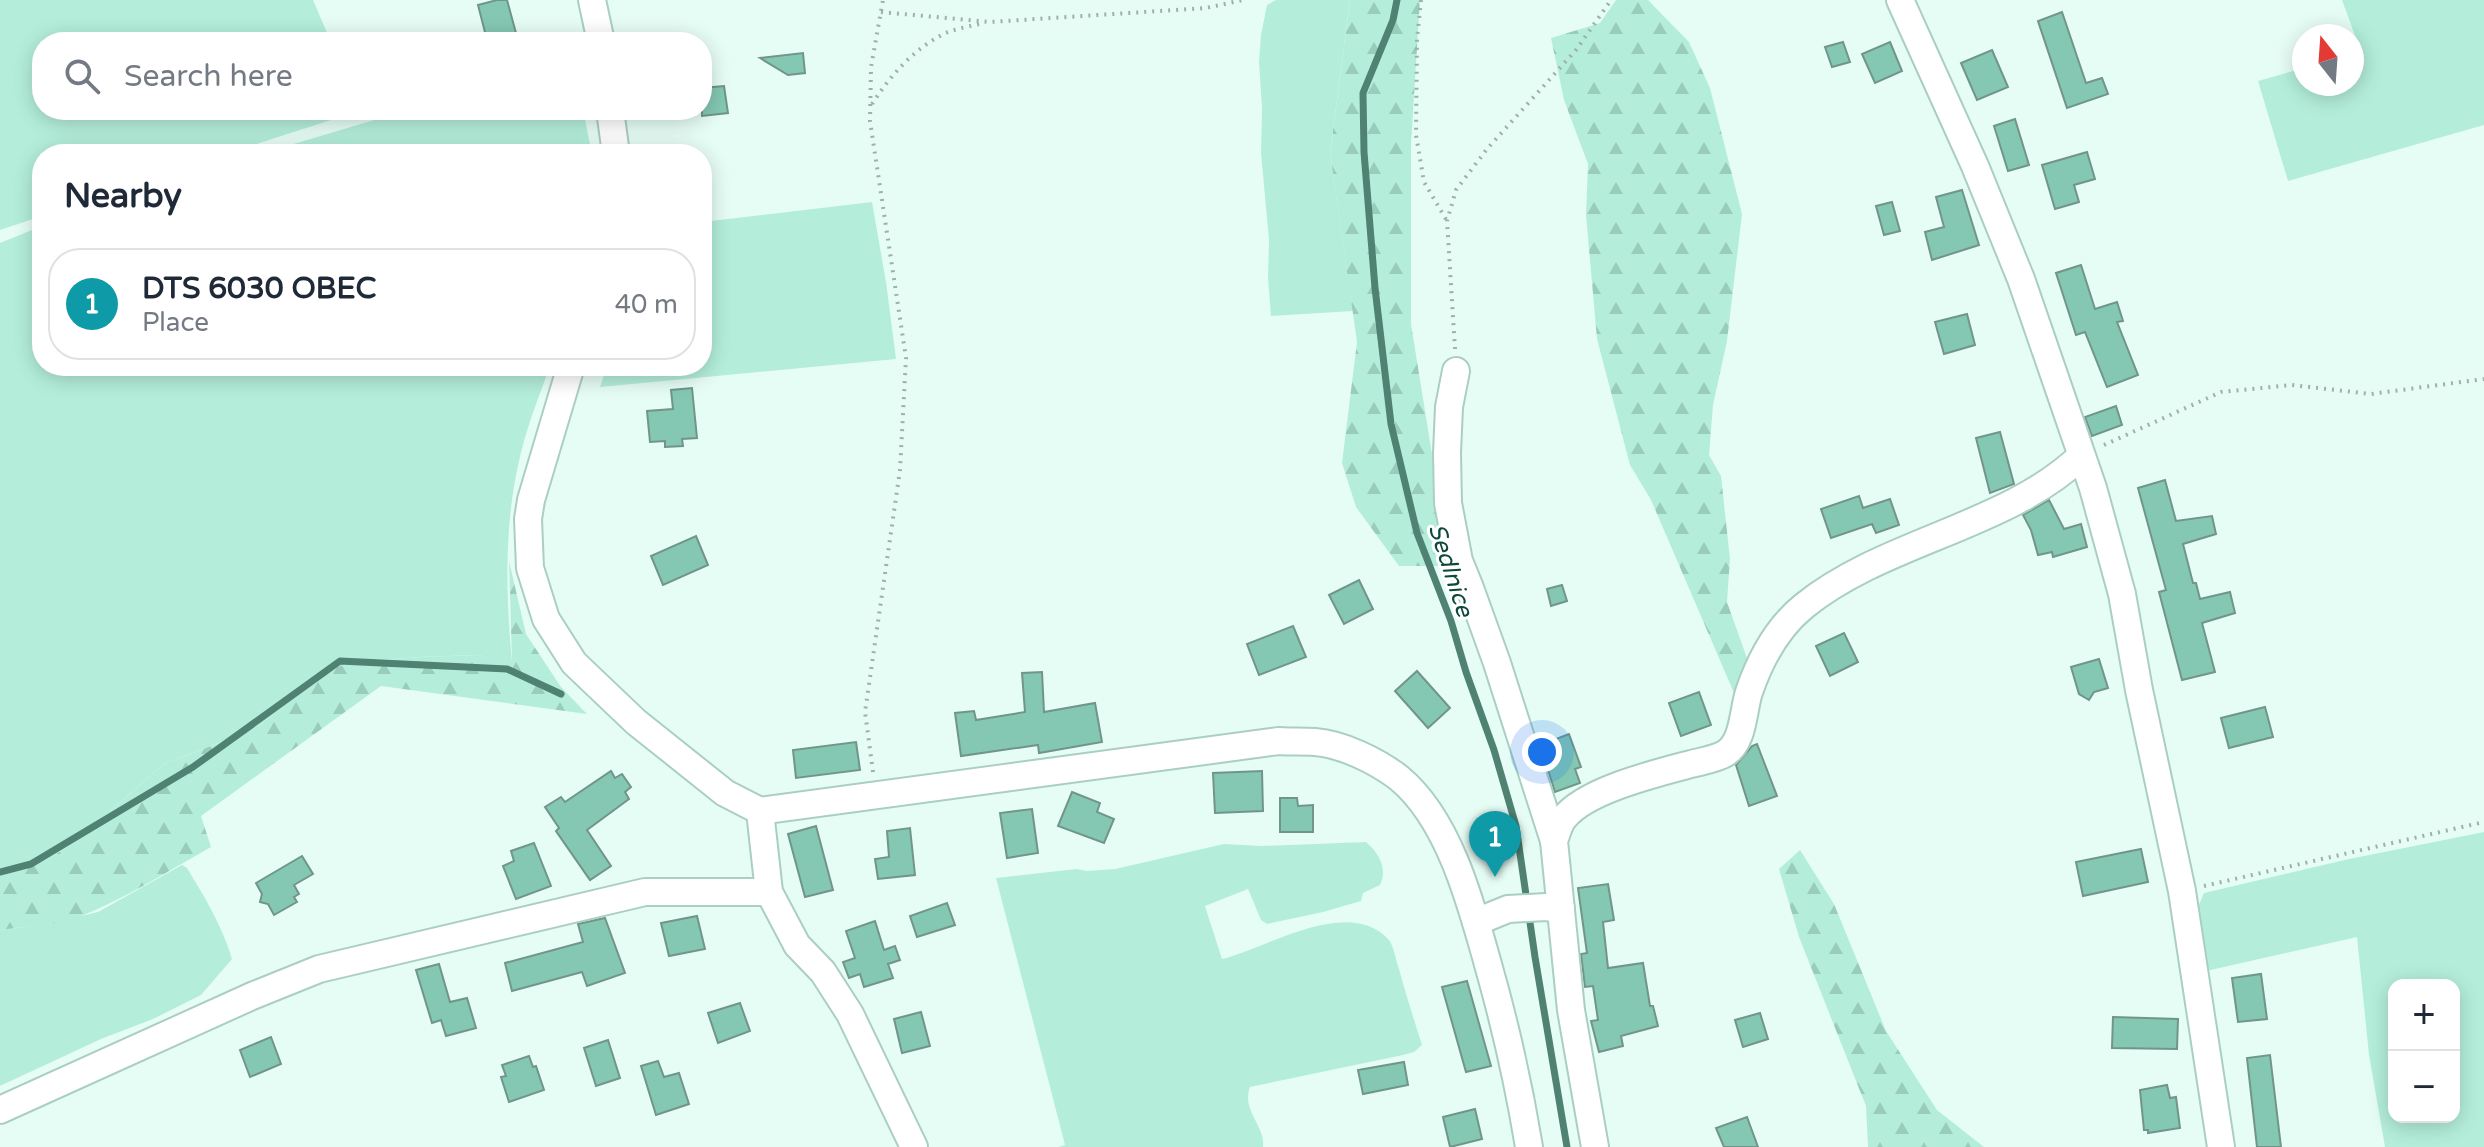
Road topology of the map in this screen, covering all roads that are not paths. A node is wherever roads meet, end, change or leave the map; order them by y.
1 (592, 0) edge
2 (1900, 0) edge
3 (599, 32) edge
4 (611, 120) edge
5 (615, 144) edge
6 (1456, 371) road end
7 (568, 376) edge
8 (2081, 456) junction
9 (760, 811) junction
10 (1554, 841) junction
11 (769, 892) junction
12 (1554, 908) junction
13 (1476, 922) junction
14 (0, 1110) edge
15 (914, 1147) edge
16 (1529, 1147) edge
17 (1595, 1147) edge
18 (2221, 1147) edge

1 - 3 street
2 - 8 street
4 - 5 street
6 - 10 street
7 - 9 street
8 - 10 street
8 - 18 street
9 - 11 street
9 - 13 street
10 - 12 street
11 - 14 street
11 - 15 street
12 - 13 street
12 - 17 street
13 - 16 street

